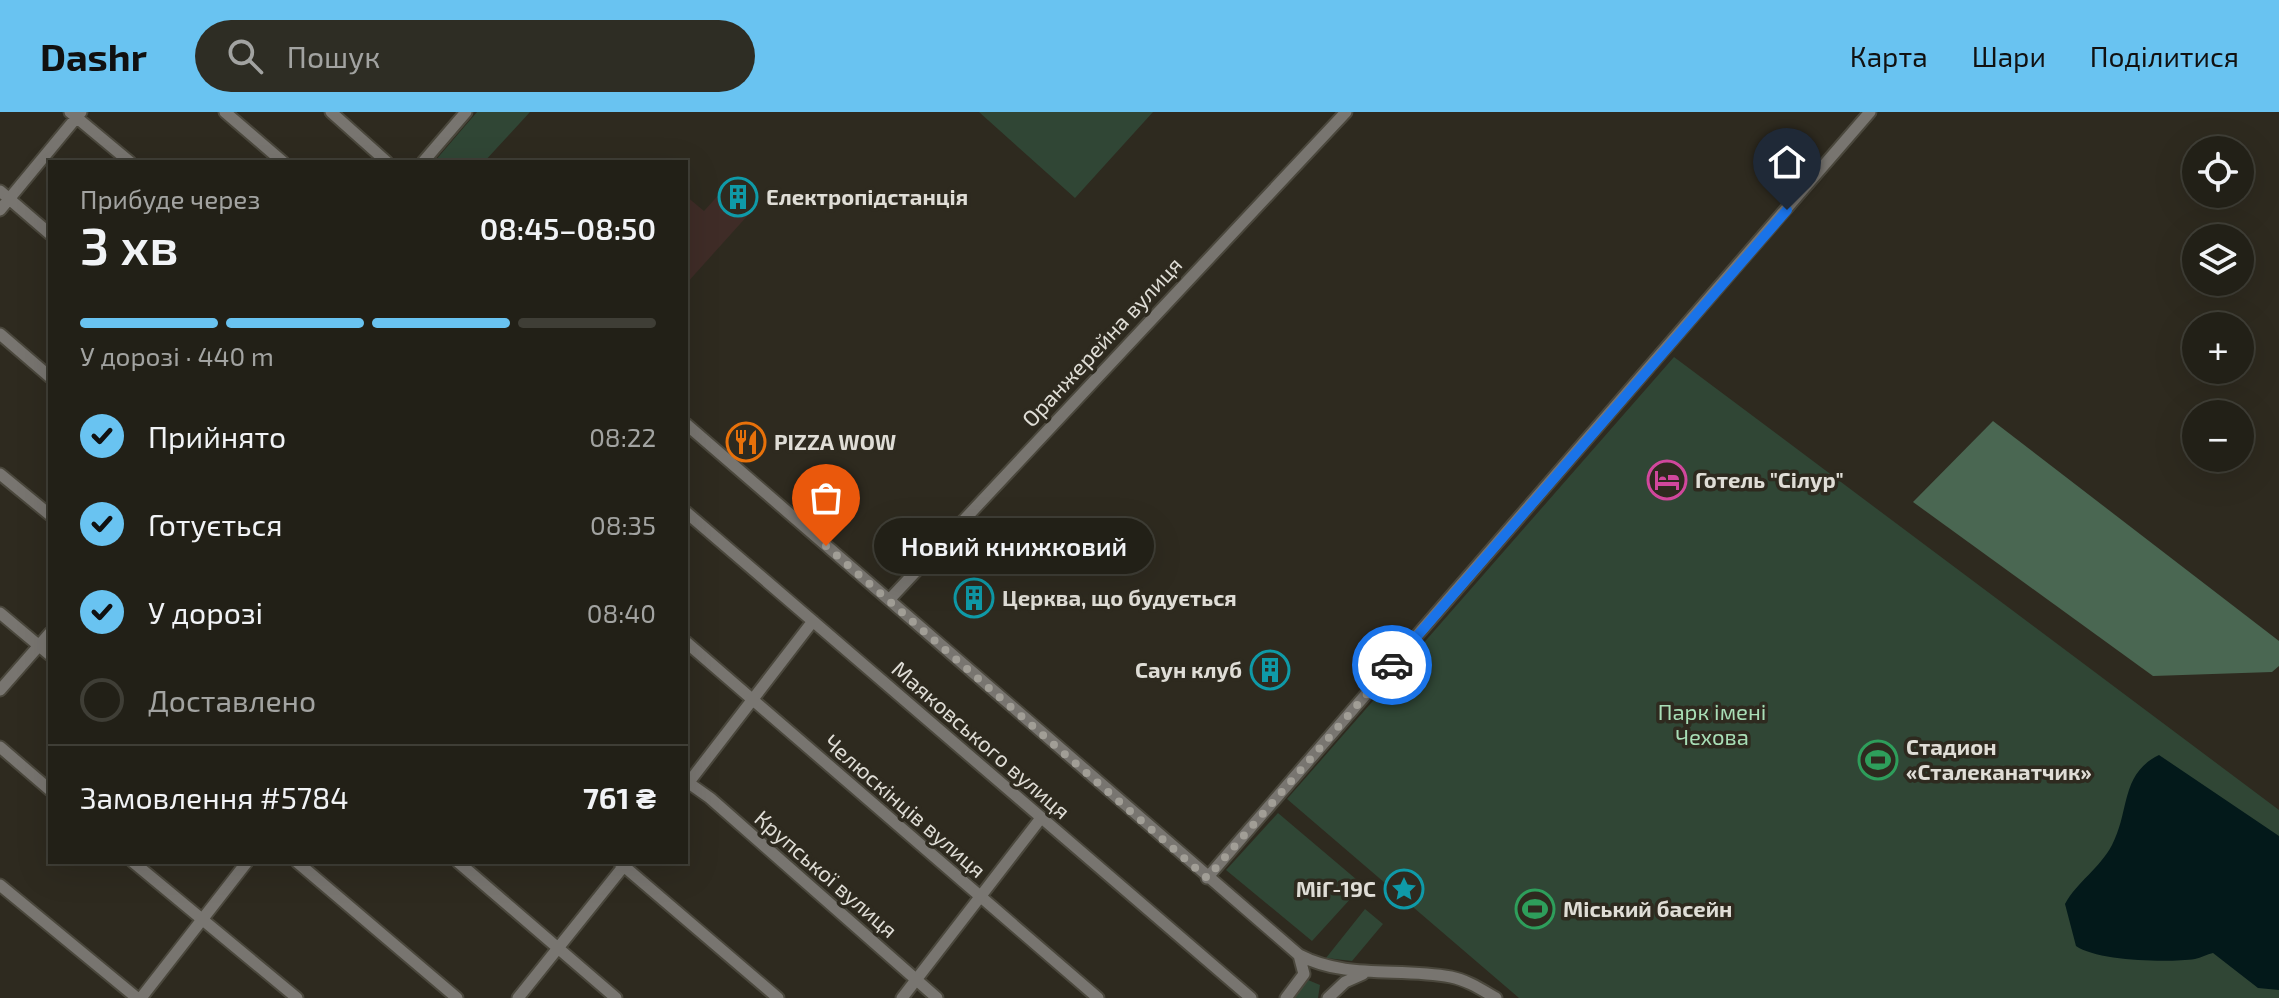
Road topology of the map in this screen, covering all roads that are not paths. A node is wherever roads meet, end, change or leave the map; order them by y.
1 (225, 112) edge
2 (331, 112) edge
3 (466, 112) edge
4 (1346, 112) edge
5 (1870, 112) edge
6 (76, 114) edge
7 (128, 160) edge
8 (281, 160) edge
9 (385, 160) edge
10 (425, 160) edge
11 (4, 195) edge
12 (0, 210) edge
13 (48, 232) edge
14 (0, 334) edge
15 (48, 375) edge
16 (688, 426) edge
17 (0, 474) edge
18 (48, 513) edge
19 (688, 514) edge
20 (889, 600) junction
21 (0, 613) edge
22 (813, 621) junction
23 (48, 636) edge
24 (688, 644) edge
25 (40, 646) junction
26 (48, 653) edge
27 (0, 690) edge
28 (753, 701) junction
29 (0, 747) edge
30 (688, 782) edge
31 (688, 784) edge
32 (48, 788) edge
33 (1041, 818) junction
34 (135, 864) edge
35 (245, 864) edge
36 (299, 864) edge
37 (460, 864) edge
38 (622, 864) edge
39 (624, 864) edge
40 (1207, 878) junction
41 (0, 885) edge
42 (981, 898) junction
43 (199, 919) junction
44 (557, 947) junction
45 (1299, 955) junction
46 (1317, 965) junction
47 (1369, 972) junction
48 (916, 980) junction
49 (139, 998) edge
50 (297, 998) edge
51 (457, 998) edge
52 (518, 998) edge
53 (616, 998) edge
54 (778, 998) edge
55 (902, 998) edge
56 (937, 998) edge
57 (1098, 998) edge
58 (1251, 998) edge
59 (1286, 998) edge
60 (1327, 998) edge
61 (1496, 998) edge

1 - 8 street
2 - 9 street
3 - 10 street
4 - 20 street, Оранжерейна вулиця
5 - 40 street
6 - 7 street
6 - 11 street
11 - 12 street
11 - 13 street
14 - 15 street
16 - 20 street
17 - 18 street
19 - 22 street, Маяковського вулиця
20 - 40 street
21 - 25 street
22 - 28 street
22 - 33 street, Маяковського вулиця
23 - 25 street
24 - 28 street, Челюскінців вулиця
25 - 26 street
25 - 27 street
28 - 30 street
28 - 42 street, Челюскінців вулиця
29 - 32 street
31 - 48 street, Крупської вулиця
33 - 42 street
33 - 58 street, Маяковського вулиця
34 - 43 street
35 - 43 street
36 - 51 street
37 - 44 street
38 - 44 street
39 - 54 street
40 - 45 street
41 - 49 street
42 - 48 street
42 - 57 street, Челюскінців вулиця
43 - 49 street
43 - 50 street
44 - 52 street
44 - 53 street
45 - 46 street
45 - 59 street
46 - 47 street
46 - 60 street
47 - 60 street
47 - 61 street
48 - 55 street
48 - 56 street, Крупської вулиця

